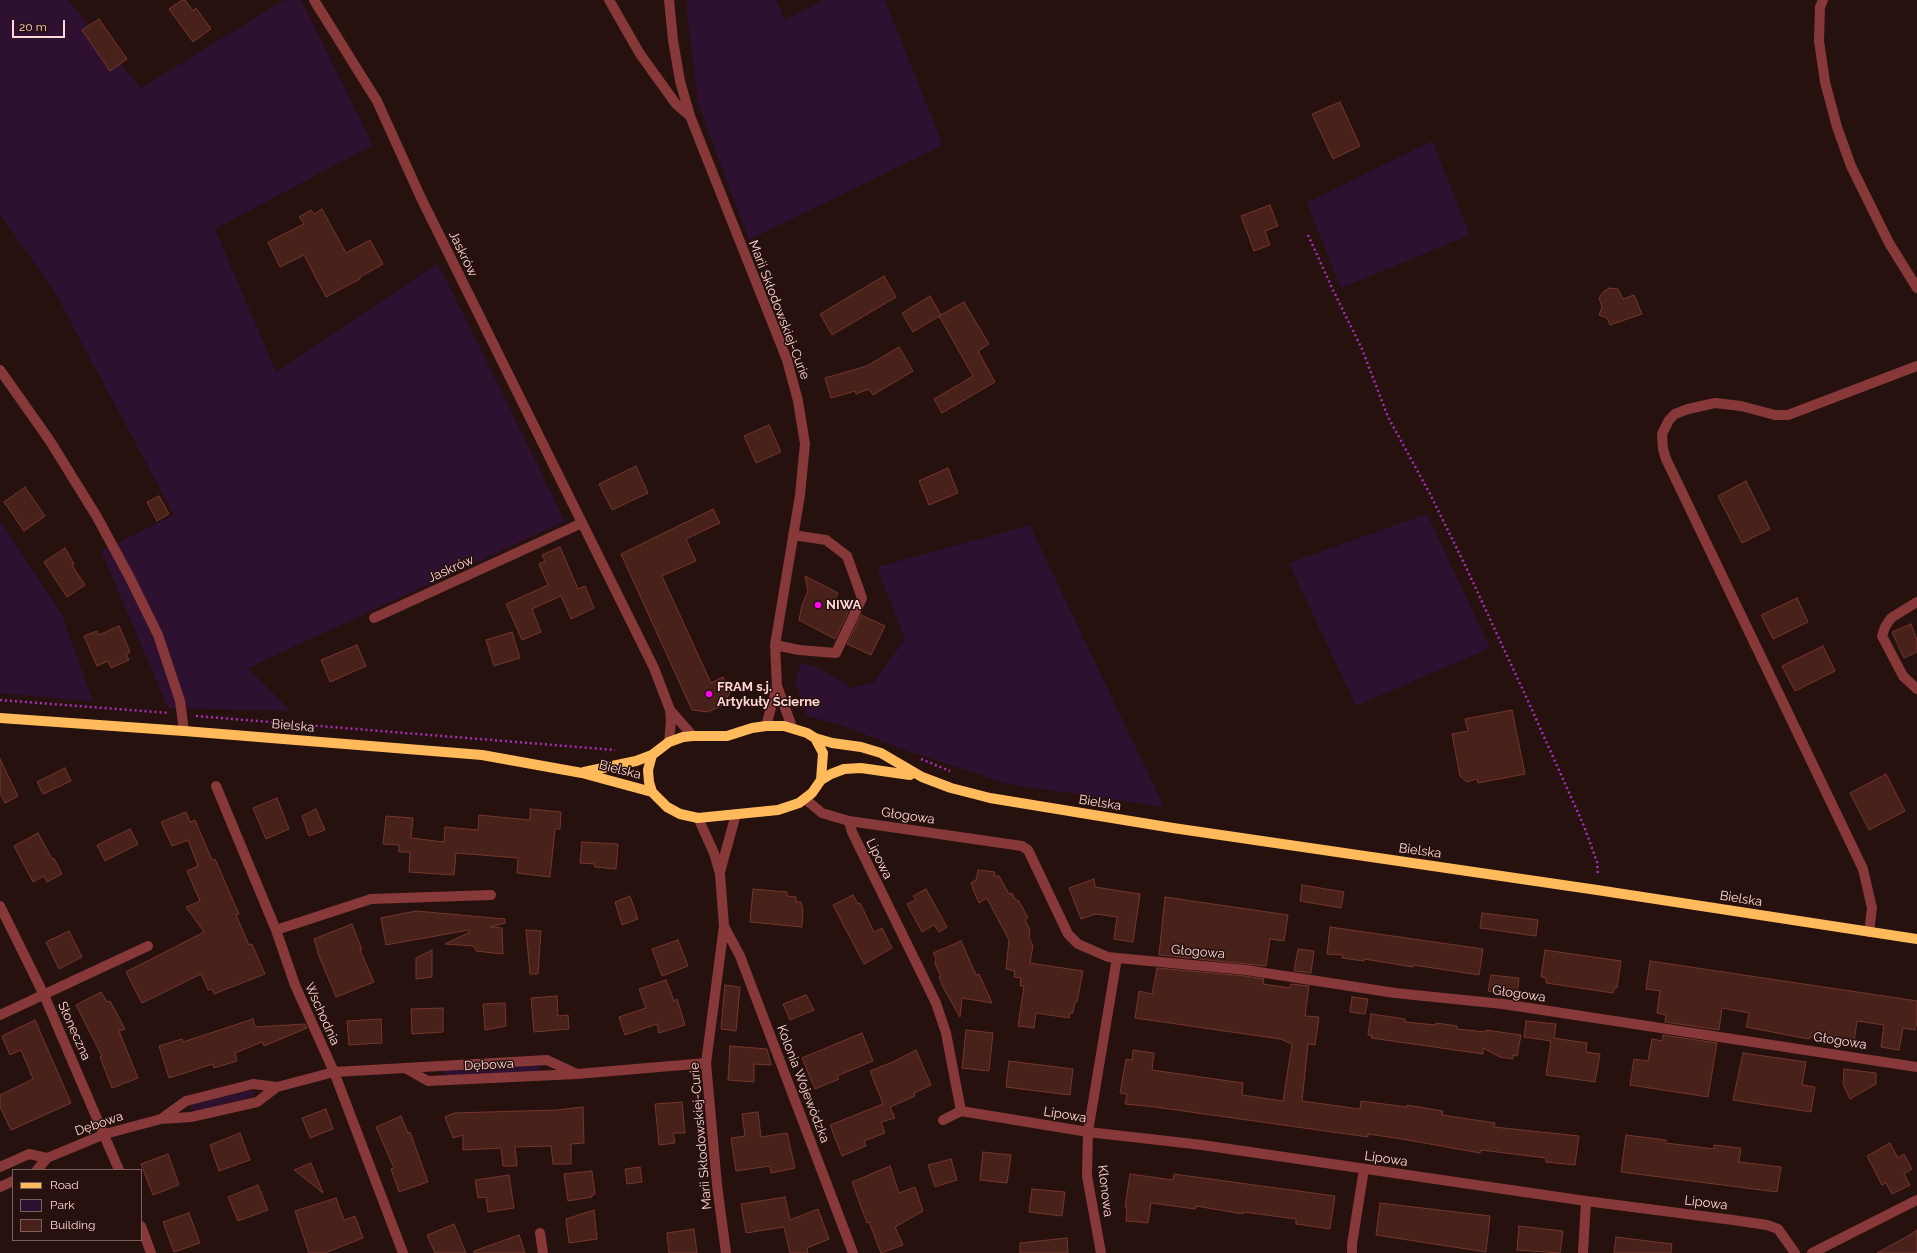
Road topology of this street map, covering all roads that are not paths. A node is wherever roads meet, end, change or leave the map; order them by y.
1 (314, 0) edge
2 (609, 0) edge
3 (669, 0) edge
4 (1823, 0) edge
5 (690, 116) junction
6 (1917, 288) edge
7 (1917, 366) edge
8 (0, 370) edge
9 (582, 523) junction
10 (793, 535) junction
11 (1917, 602) edge
12 (374, 618) dead end
13 (775, 645) junction
14 (776, 686) junction
15 (1917, 689) edge
16 (670, 710) junction
17 (0, 718) edge
18 (766, 726) junction
19 (792, 727) junction
20 (184, 731) junction
21 (693, 736) junction
22 (815, 738) junction
23 (669, 742) junction
24 (652, 755) junction
25 (582, 773) junction
26 (922, 778) junction
27 (821, 780) junction
28 (216, 786) dead end
29 (652, 792) junction
30 (805, 799) junction
31 (736, 814) junction
32 (698, 818) junction
33 (849, 821) junction
34 (720, 874) junction
35 (491, 896) dead end
36 (0, 906) edge
37 (724, 926) junction
38 (276, 930) junction
39 (1869, 932) junction
40 (1917, 939) edge
41 (148, 946) dead end
42 (1117, 958) junction
43 (44, 995) junction
44 (0, 1015) edge
45 (706, 1063) junction
46 (1917, 1067) edge
47 (405, 1068) junction
48 (334, 1072) junction
49 (577, 1074) junction
50 (277, 1087) junction
51 (961, 1111) junction
52 (160, 1119) junction
53 (943, 1120) dead end
54 (1088, 1132) junction
55 (105, 1134) junction
56 (47, 1158) junction
57 (0, 1167) edge
58 (37, 1169) edge
59 (119, 1169) edge
60 (1364, 1169) junction
61 (12, 1181) edge
62 (0, 1187) edge
63 (1917, 1200) edge
64 (1586, 1201) junction
65 (142, 1229) edge
66 (540, 1233) dead end
67 (151, 1253) edge
68 (403, 1253) edge
69 (543, 1253) edge
70 (726, 1253) edge
71 (853, 1253) edge
72 (1101, 1253) edge
73 (1352, 1253) edge
74 (1583, 1253) edge
75 (1795, 1253) edge
76 (1812, 1253) edge

1 - 9 street, Jaskrów
2 - 5 street, Marii Skłodowskiej-Curie
3 - 5 street, Marii Skłodowskiej-Curie
4 - 6 street
5 - 10 street, Marii Skłodowskiej-Curie
7 - 39 street
8 - 20 street
9 - 12 street, Jaskrów
9 - 16 street, Jaskrów
10 - 13 street, Marii Skłodowskiej-Curie
10 - 13 street
11 - 15 street
13 - 14 street, Marii Skłodowskiej-Curie
14 - 18 street, Marii Skłodowskiej-Curie
14 - 19 street, Marii Skłodowskiej-Curie
16 - 21 street, Jaskrów
16 - 23 street, Jaskrów
17 - 20 main road, Bielska
18 - 19 main road
18 - 21 main road
19 - 22 main road, Bielska
20 - 25 main road, Bielska
21 - 23 main road
22 - 26 main road, Bielska
22 - 27 main road
23 - 24 main road, Bielska
24 - 25 main road, Bielska
24 - 29 main road
25 - 29 main road, Bielska
26 - 27 main road, Bielska
26 - 39 main road, Bielska
27 - 30 main road
28 - 38 street, Wschodnia
29 - 32 main road
30 - 31 main road
30 - 33 street
31 - 32 main road
31 - 34 street, Marii Skłodowskiej-Curie
32 - 34 street, Marii Skłodowskiej-Curie
33 - 42 street, Głogowa
33 - 51 street, Lipowa
34 - 37 street, Marii Skłodowskiej-Curie
35 - 38 street
36 - 43 street, Słoneczna
37 - 45 street, Marii Skłodowskiej-Curie
37 - 71 street, Kolonia Wojewódzka
38 - 48 street, Wschodnia
39 - 40 main road, Bielska
41 - 43 street
42 - 46 street, Głogowa
42 - 54 street
43 - 44 street
43 - 55 street, Słoneczna
45 - 49 street, Dębowa
45 - 70 street, Marii Skłodowskiej-Curie
47 - 48 street, Dębowa
47 - 49 street, Dębowa
47 - 49 street, Dębowa
48 - 50 street, Dębowa
48 - 68 street, Wschodnia
50 - 52 street, Dębowa
50 - 52 street, Dębowa
51 - 53 street
51 - 54 street, Lipowa
52 - 55 street, Dębowa
54 - 60 street, Lipowa
54 - 72 street, Klonowa
55 - 56 street, Dębowa
55 - 59 street, Słoneczna
56 - 57 street
56 - 58 street, Dębowa
60 - 64 street, Lipowa
60 - 73 street
61 - 62 street
63 - 76 street
64 - 74 street
64 - 75 street, Lipowa
65 - 67 street
66 - 69 street

